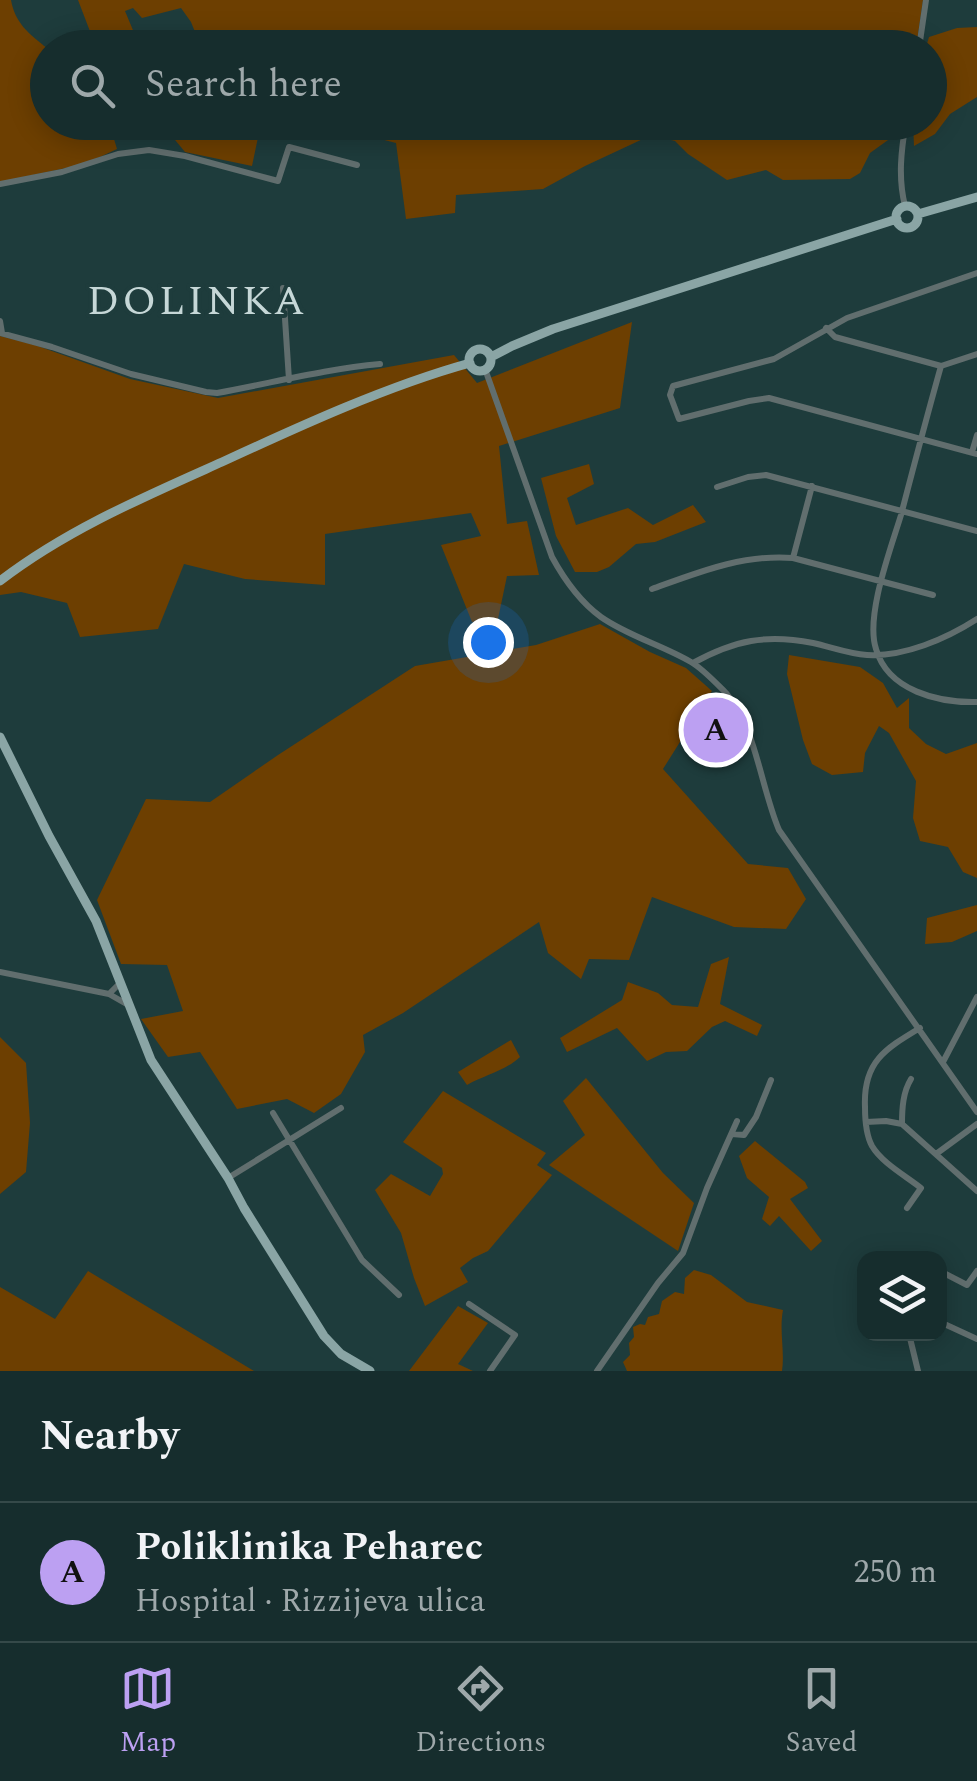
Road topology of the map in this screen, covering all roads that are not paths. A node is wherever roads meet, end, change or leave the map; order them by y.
1 (926, 0) edge
2 (922, 30) edge
3 (904, 140) edge
4 (357, 165) dead end
5 (0, 184) edge
6 (977, 197) edge
7 (905, 206) junction
8 (918, 214) junction
9 (897, 219) junction
10 (977, 274) edge
11 (283, 288) dead end
12 (0, 321) edge
13 (826, 328) junction
14 (1, 333) edge
15 (977, 354) edge
16 (490, 357) junction
17 (470, 362) junction
18 (380, 364) dead end
19 (941, 366) junction
20 (485, 369) junction
21 (289, 380) junction
22 (977, 435) edge
23 (921, 439) junction
24 (974, 453) edge
25 (812, 486) junction
26 (718, 487) dead end
27 (902, 510) junction
28 (977, 531) edge
29 (793, 558) junction
30 (0, 581) edge
31 (882, 581) junction
32 (652, 589) dead end
33 (933, 595) dead end
34 (977, 619) edge
35 (877, 655) junction
36 (693, 663) junction
37 (977, 702) edge
38 (0, 737) edge
39 (0, 972) edge
40 (121, 982) junction
41 (109, 994) junction
42 (977, 996) edge
43 (130, 1006) junction
44 (920, 1028) junction
45 (943, 1062) junction
46 (912, 1079) dead end
47 (771, 1080) dead end
48 (342, 1108) dead end
49 (273, 1112) dead end
50 (977, 1112) edge
51 (737, 1121) dead end
52 (866, 1122) junction
53 (902, 1124) junction
54 (977, 1124) edge
55 (732, 1134) junction
56 (290, 1140) junction
57 (936, 1154) junction
58 (228, 1178) junction
59 (977, 1191) edge
60 (907, 1208) dead end
61 (977, 1271) edge
62 (947, 1275) edge
63 (400, 1295) dead end
64 (469, 1304) dead end
65 (947, 1325) edge
66 (977, 1340) edge
67 (911, 1341) edge
68 (370, 1371) edge
69 (490, 1371) edge
70 (597, 1371) edge
71 (918, 1371) edge

1 - 2 street
3 - 7 street
4 - 5 street
6 - 8 main road
7 - 8 main road
7 - 9 main road
8 - 9 main road
9 - 16 main road
10 - 13 street
11 - 21 street
12 - 14 street
13 - 19 street
13 - 23 street
14 - 21 street
15 - 19 street
16 - 17 main road
16 - 20 main road
17 - 20 main road
17 - 30 main road
18 - 21 street
19 - 23 street
20 - 36 street
22 - 24 street
23 - 24 street
23 - 27 street
25 - 26 street
25 - 27 street
25 - 29 street
27 - 28 street
27 - 31 street
29 - 31 street
29 - 32 street
31 - 33 street
31 - 35 street
34 - 35 street
35 - 36 street
35 - 37 street
36 - 44 street
38 - 40 main road
39 - 41 street
40 - 41 street
40 - 43 main road
41 - 43 street
42 - 45 street
43 - 58 main road
44 - 45 street
44 - 52 street
45 - 50 street
46 - 53 street
47 - 55 street
48 - 56 street
49 - 56 street
51 - 55 street
52 - 53 street
52 - 60 street
53 - 57 street
54 - 57 street
55 - 70 street
56 - 58 street
56 - 63 street
57 - 59 street
58 - 68 main road
61 - 62 street
64 - 69 street
65 - 66 street
67 - 71 street

